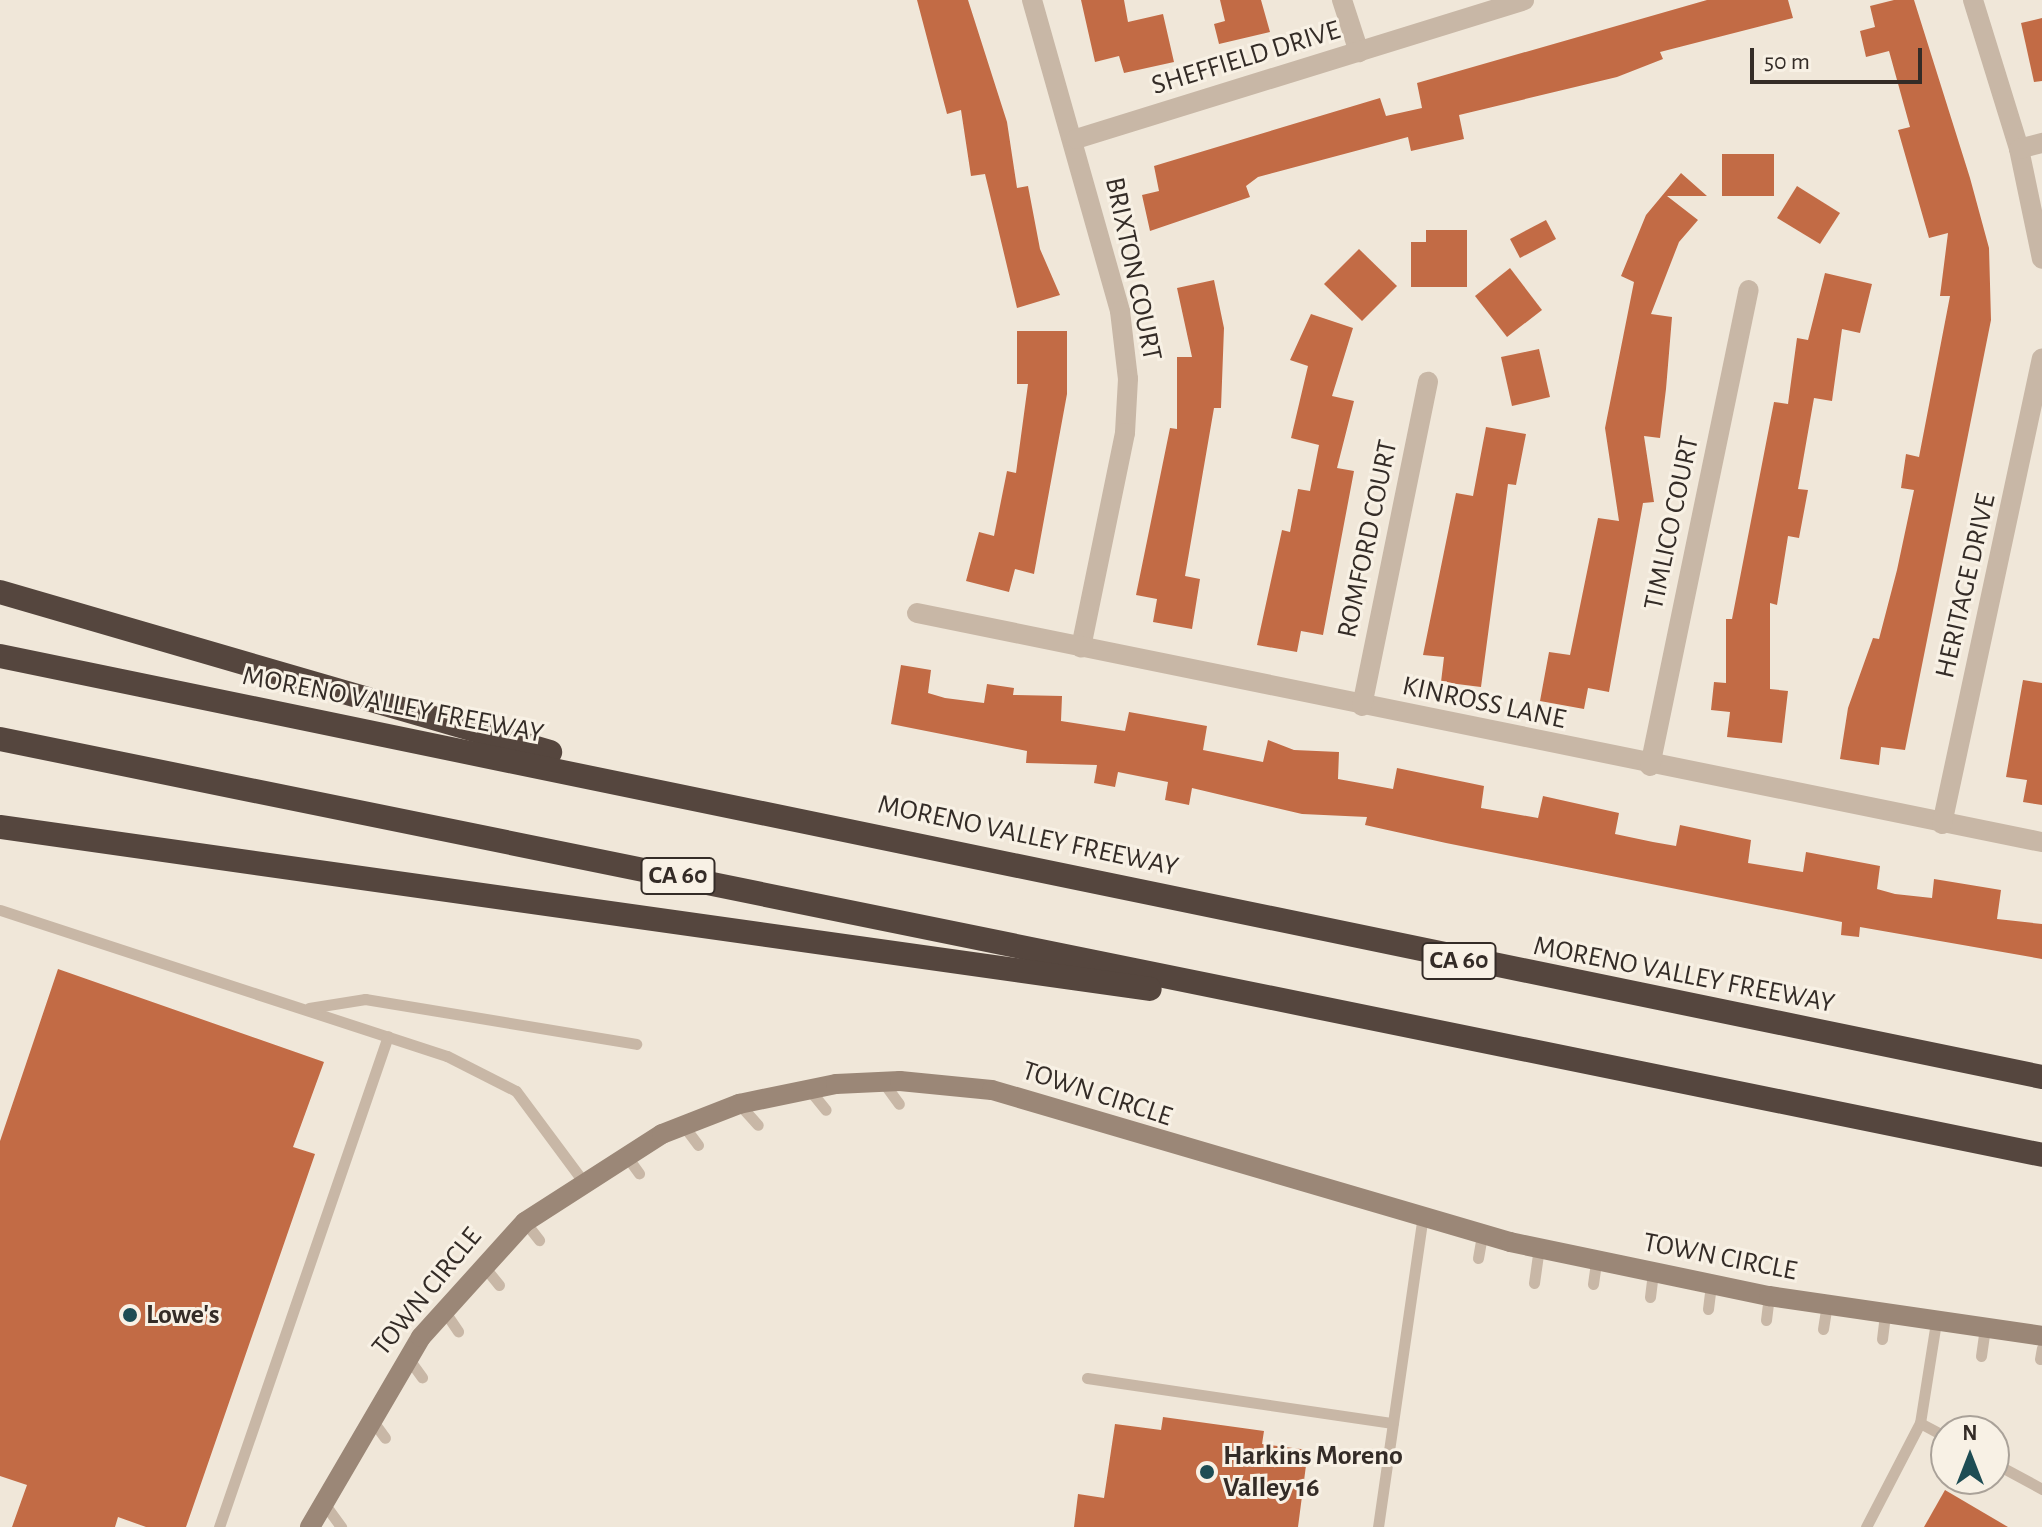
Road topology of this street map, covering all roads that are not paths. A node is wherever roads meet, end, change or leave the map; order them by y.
1 (1032, 0) edge
2 (1342, 0) edge
3 (1524, 0) edge
4 (1973, 0) edge
5 (1359, 52) junction
6 (1076, 139) junction
7 (2042, 143) edge
8 (2019, 149) junction
9 (2042, 259) edge
10 (1749, 290) dead end
11 (2042, 359) edge
12 (1428, 382) dead end
13 (0, 592) edge
14 (917, 613) dead end
15 (1081, 648) junction
16 (0, 656) edge
17 (1362, 706) junction
18 (0, 739) edge
19 (1650, 766) junction
20 (1942, 824) junction
21 (0, 827) edge
22 (878, 834) junction
23 (2042, 842) edge
24 (0, 910) edge
25 (305, 1009) junction
26 (1356, 1017) junction
27 (388, 1036) junction
28 (636, 1044) dead end
29 (2042, 1077) edge
30 (883, 1081) junction
31 (807, 1088) junction
32 (739, 1104) junction
33 (899, 1104) dead end
34 (826, 1110) dead end
35 (683, 1125) junction
36 (758, 1125) dead end
37 (698, 1145) dead end
38 (624, 1153) junction
39 (2042, 1155) edge
40 (639, 1173) dead end
41 (582, 1180) junction
42 (1422, 1220) junction
43 (525, 1222) junction
44 (1482, 1235) junction
45 (539, 1240) dead end
46 (1539, 1249) junction
47 (1478, 1258) dead end
48 (1596, 1262) junction
49 (482, 1263) junction
50 (1653, 1273) junction
51 (1534, 1283) dead end
52 (1593, 1284) dead end
53 (499, 1285) dead end
54 (1711, 1285) junction
55 (1769, 1296) junction
56 (1650, 1297) dead end
57 (1827, 1305) junction
58 (442, 1309) junction
59 (1708, 1309) dead end
60 (1885, 1315) junction
61 (1766, 1320) dead end
62 (1936, 1322) junction
63 (1823, 1329) dead end
64 (1985, 1329) junction
65 (458, 1331) dead end
66 (2042, 1336) edge
67 (1882, 1339) dead end
68 (1981, 1356) dead end
69 (407, 1357) junction
70 (422, 1377) dead end
71 (1087, 1378) dead end
72 (369, 1416) junction
73 (1393, 1423) junction
74 (1920, 1423) junction
75 (1930, 1428) edge
76 (385, 1438) dead end
77 (2010, 1472) edge
78 (2042, 1489) edge
79 (323, 1502) junction
80 (219, 1527) edge
81 (310, 1527) edge
82 (341, 1527) edge
83 (1378, 1527) edge
84 (1866, 1527) edge

1 - 6 street, BRIXTON COURT
2 - 5 street
3 - 5 street, SHEFFIELD DRIVE
4 - 8 street
5 - 6 street, SHEFFIELD DRIVE
6 - 15 street, BRIXTON COURT
7 - 8 street
8 - 9 street
10 - 19 street, TIMLICO COURT
11 - 20 street, HERITAGE DRIVE
12 - 17 street, ROMFORD COURT
13 - 22 highway
14 - 15 street, KINROSS LANE
15 - 17 street, KINROSS LANE
16 - 22 highway, MORENO VALLEY FREEWAY / CA 60
17 - 19 street, KINROSS LANE
18 - 26 highway, CA 60
19 - 20 street, KINROSS LANE
20 - 23 street, KINROSS LANE
21 - 26 highway
22 - 29 highway, MORENO VALLEY FREEWAY / CA 60
24 - 25 lane
25 - 27 lane
25 - 28 lane
26 - 39 highway, CA 60
27 - 41 lane
27 - 80 lane
30 - 31 street, TOWN CIRCLE
30 - 33 lane
30 - 42 street, TOWN CIRCLE
31 - 32 street, TOWN CIRCLE
31 - 34 lane
32 - 35 street, TOWN CIRCLE
32 - 36 lane
35 - 37 lane
35 - 38 street, TOWN CIRCLE
38 - 40 lane
38 - 41 street, TOWN CIRCLE
41 - 43 street, TOWN CIRCLE
42 - 44 street, TOWN CIRCLE
42 - 73 lane
43 - 45 lane
43 - 49 street, TOWN CIRCLE
44 - 46 street, TOWN CIRCLE
44 - 47 lane
46 - 48 street, TOWN CIRCLE
46 - 51 lane
48 - 50 street, TOWN CIRCLE
48 - 52 lane
49 - 53 lane
49 - 58 street, TOWN CIRCLE
50 - 54 street, TOWN CIRCLE
50 - 56 lane
54 - 55 street, TOWN CIRCLE
54 - 59 lane
55 - 57 street, TOWN CIRCLE
55 - 61 lane
57 - 60 street, TOWN CIRCLE
57 - 63 lane
58 - 65 lane
58 - 69 street, TOWN CIRCLE
60 - 62 street, TOWN CIRCLE
60 - 67 lane
62 - 64 street, TOWN CIRCLE
62 - 74 lane
64 - 66 street, TOWN CIRCLE
64 - 68 lane
69 - 70 lane
69 - 72 street, TOWN CIRCLE
71 - 73 lane
72 - 76 lane
72 - 79 street, TOWN CIRCLE
73 - 83 lane
74 - 75 lane
74 - 84 lane
77 - 78 lane
79 - 81 street, TOWN CIRCLE
79 - 82 lane

